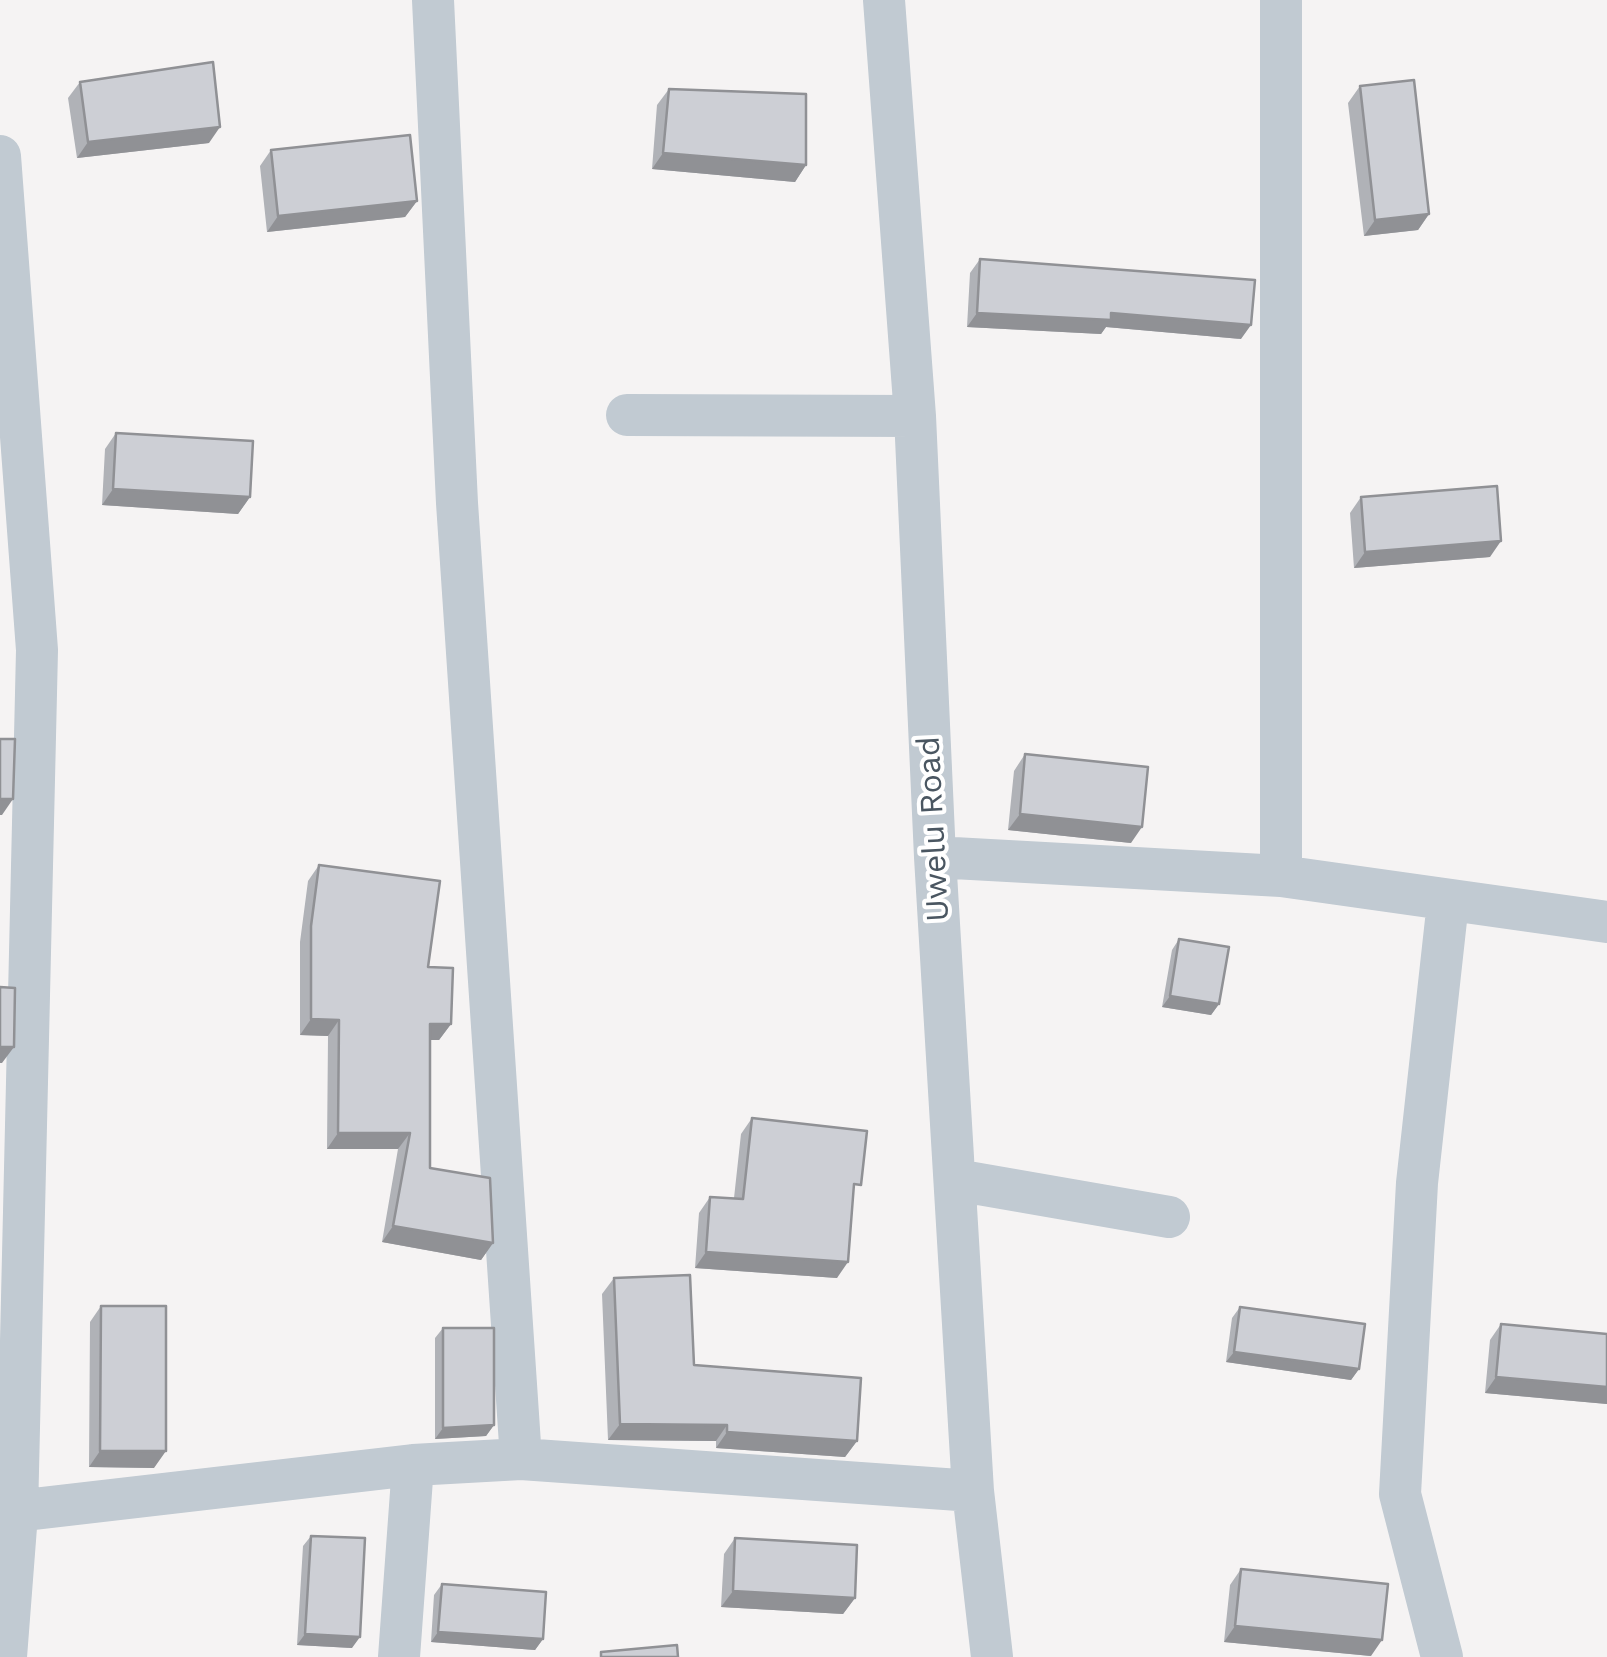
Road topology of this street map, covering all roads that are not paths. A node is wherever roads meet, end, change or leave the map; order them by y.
1 (433, 0) edge
2 (884, 0) edge
3 (1281, 0) edge
4 (0, 156) edge
5 (626, 415) dead end
6 (914, 416) junction
7 (934, 857) junction
8 (1282, 876) junction
9 (1448, 902) junction
10 (1607, 922) edge
11 (956, 1180) junction
12 (1168, 1217) dead end
13 (521, 1459) junction
14 (413, 1465) junction
15 (972, 1491) junction
16 (8, 1514) edge
17 (6, 1657) edge
18 (399, 1657) edge
19 (992, 1657) edge
20 (1442, 1657) edge

1 - 13 street
2 - 6 street, Uwelu Road
3 - 8 street
4 - 16 street
5 - 6 street
6 - 7 street, Uwelu Road
7 - 8 street
7 - 11 street, Uwelu Road
8 - 9 street
9 - 10 street
9 - 20 street
11 - 12 street
11 - 15 street, Uwelu Road
13 - 14 street
13 - 15 street
14 - 16 street
14 - 18 street
15 - 19 street, Uwelu Road
16 - 17 street

